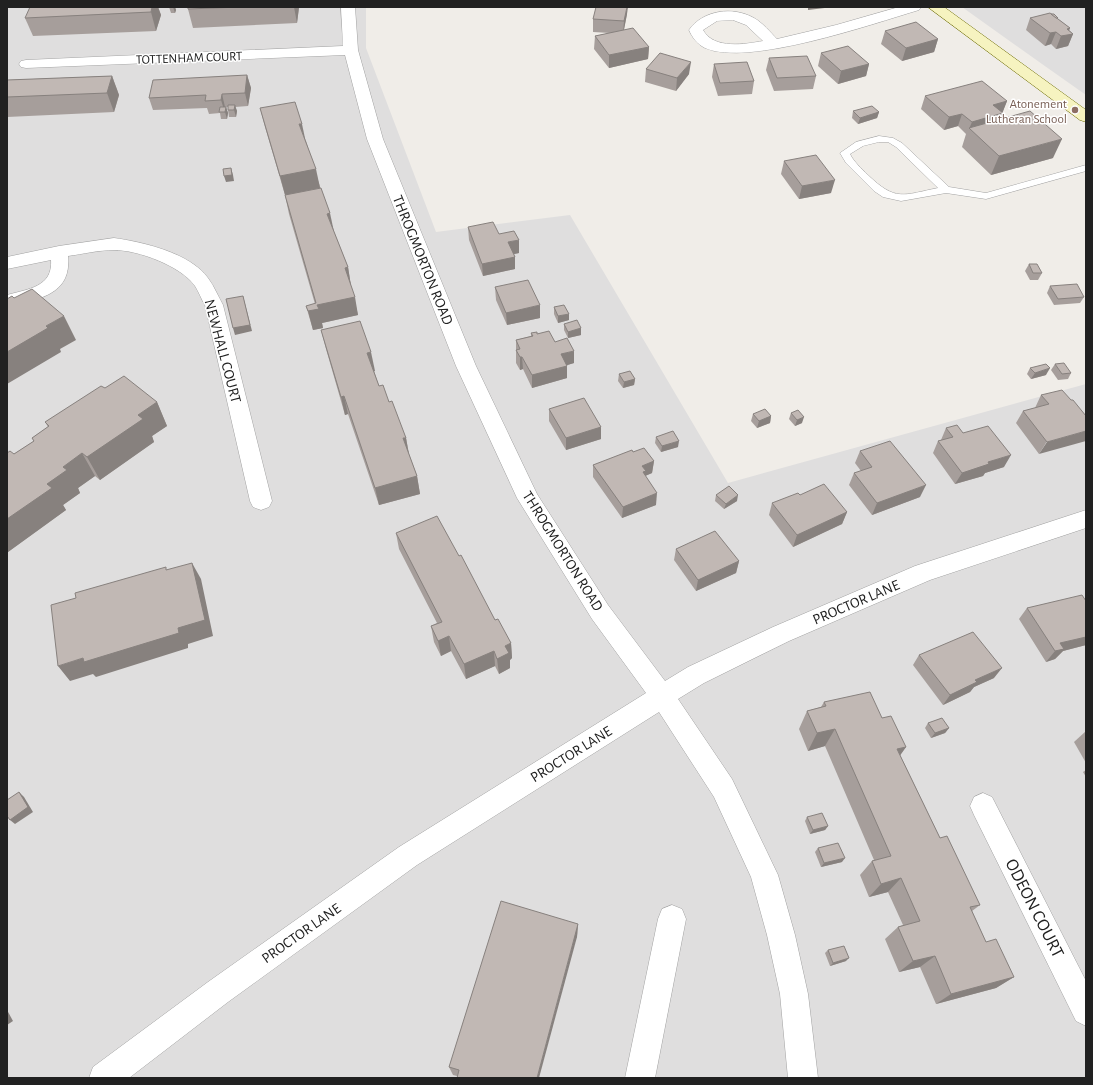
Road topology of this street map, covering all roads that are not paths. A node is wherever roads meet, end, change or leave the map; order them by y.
1 (348, 7) edge
2 (914, 7) edge
3 (935, 7) edge
4 (773, 43) dead end
5 (351, 50) junction
6 (26, 64) dead end
7 (1086, 117) edge
8 (1086, 168) edge
9 (946, 190) junction
10 (59, 252) junction
11 (7, 263) edge
12 (7, 301) edge
13 (261, 501) dead end
14 (1086, 519) edge
15 (662, 696) junction
16 (983, 806) dead end
17 (672, 919) dead end
18 (1086, 1011) edge
19 (104, 1078) edge
20 (640, 1078) edge
21 (803, 1078) edge

1 - 5 street, THROGMORTON ROAD
2 - 4 street
3 - 7 street
5 - 6 street, TOTTENHAM COURT
5 - 15 street, THROGMORTON ROAD
8 - 9 lane
9 - 9 lane
10 - 11 street, NEWHALL COURT
10 - 12 street
10 - 13 street, NEWHALL COURT
14 - 15 street, PROCTOR LANE
15 - 19 street, PROCTOR LANE
15 - 21 street, THROGMORTON ROAD
16 - 18 street, ODEON COURT
17 - 20 street

